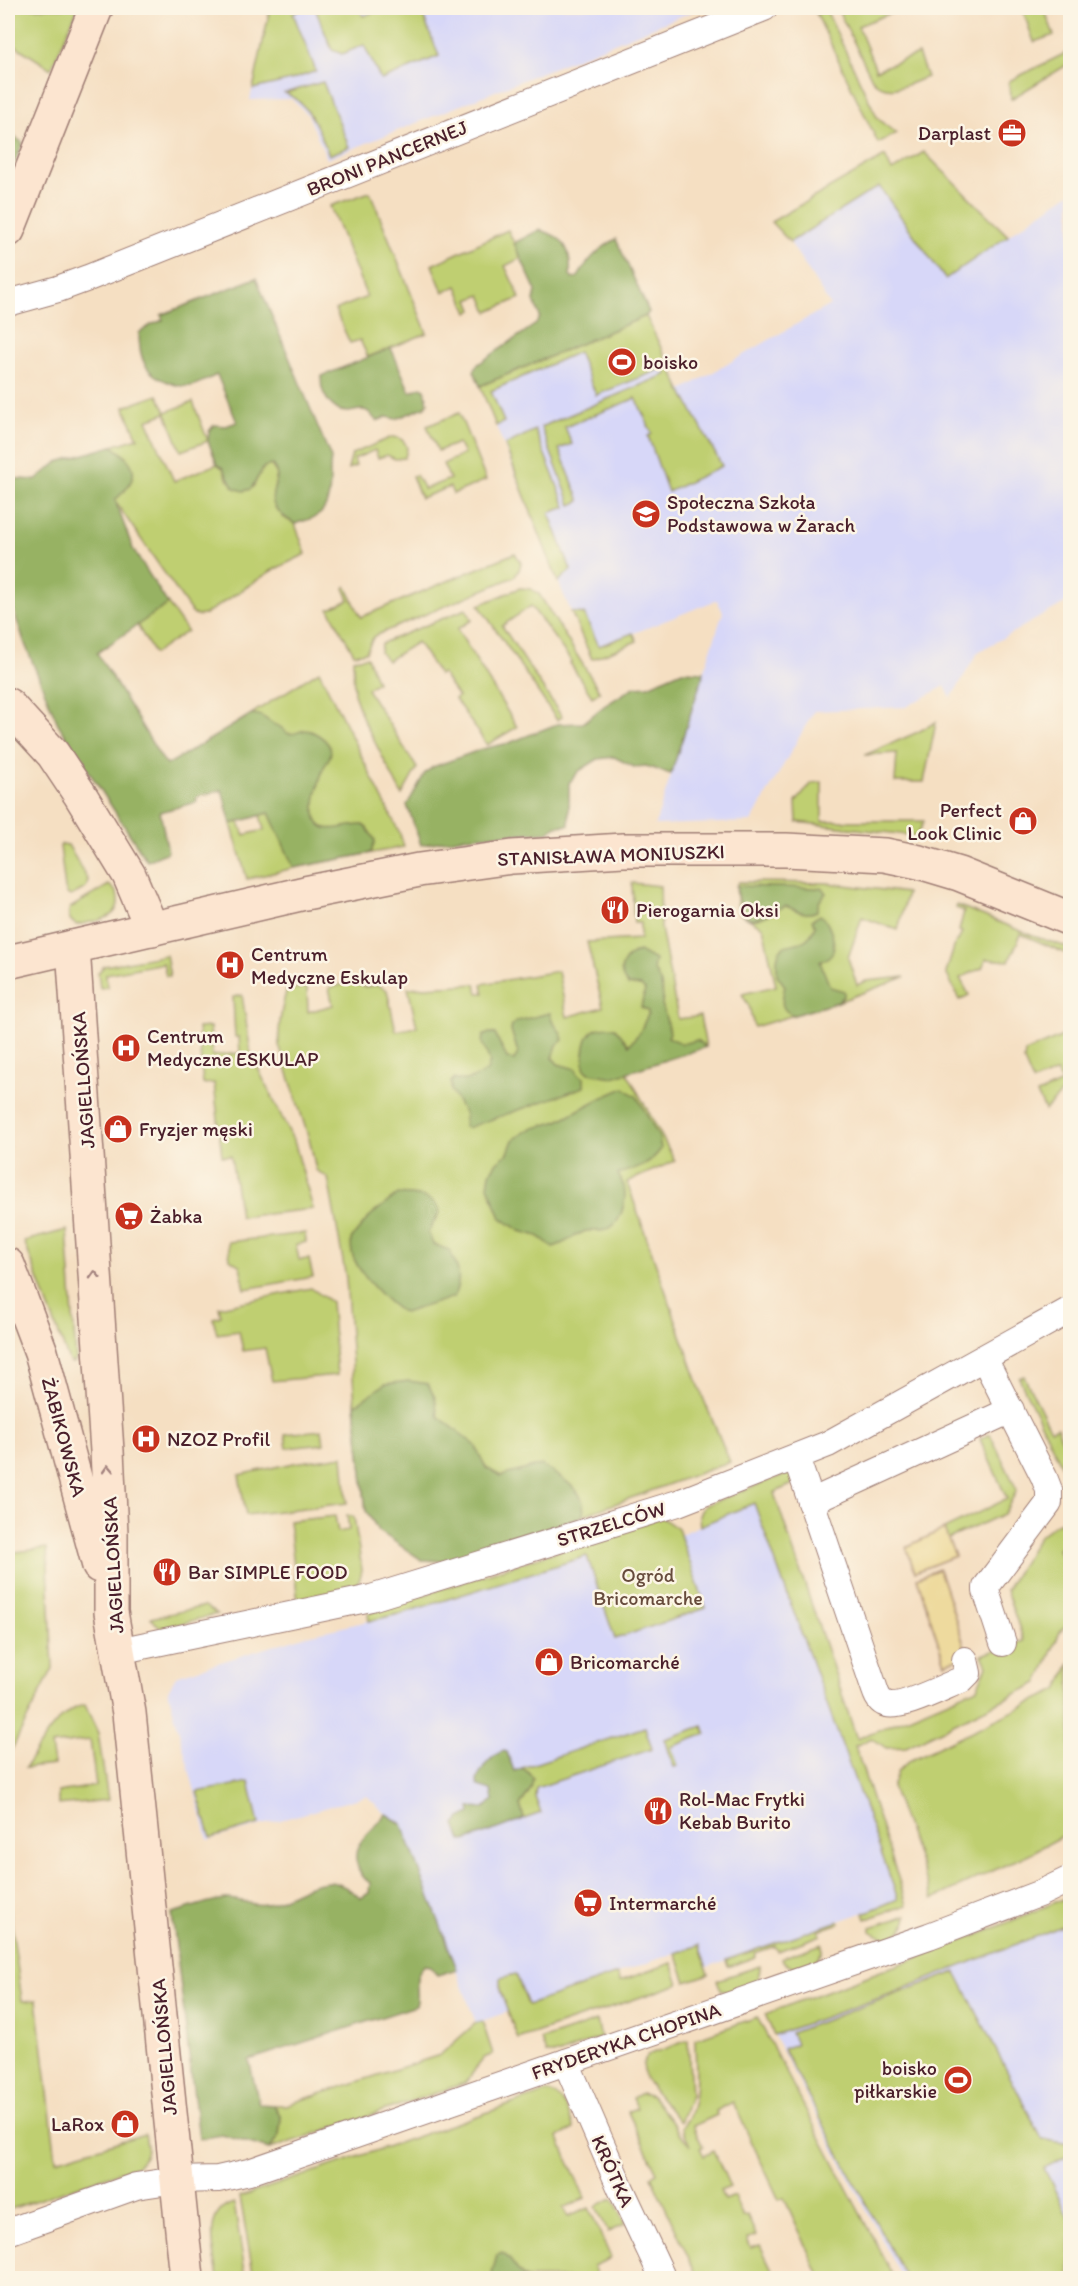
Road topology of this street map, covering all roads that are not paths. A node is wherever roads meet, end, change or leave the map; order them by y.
1 (96, 8) edge
2 (764, 8) edge
3 (8, 230) edge
4 (8, 303) edge
5 (8, 705) edge
6 (1071, 919) edge
7 (152, 929) junction
8 (74, 947) junction
9 (8, 962) edge
10 (8, 1265) edge
11 (1071, 1310) edge
12 (984, 1358) junction
13 (1011, 1410) junction
14 (796, 1457) junction
15 (811, 1502) junction
16 (111, 1611) junction
17 (1003, 1642) dead end
18 (118, 1651) junction
19 (965, 1660) dead end
20 (1071, 1879) edge
21 (566, 2062) junction
22 (176, 2180) junction
23 (8, 2232) edge
24 (187, 2278) edge
25 (663, 2278) edge

1 - 3 street
2 - 4 street, BRONI PANCERNEJ
5 - 7 street
6 - 7 street, STANISŁAWA MONIUSZKI
7 - 8 street, STANISŁAWA MONIUSZKI
8 - 9 street, STANISŁAWA MONIUSZKI
16 -> 8 street, JAGIELLOŃSKA
10 - 16 street, ŻABIKOWSKA
11 - 12 street, STRZELCÓW
12 - 13 street
12 - 14 street, STRZELCÓW
13 - 15 street
13 - 17 street
14 - 15 street
14 - 18 street, STRZELCÓW
15 - 19 street
16 - 18 street, JAGIELLOŃSKA
18 - 22 street, JAGIELLOŃSKA
20 - 21 street, FRYDERYKA CHOPINA
21 - 22 street, FRYDERYKA CHOPINA
21 - 25 street, KRÓTKA
22 - 23 street, FRYDERYKA CHOPINA
22 - 24 street, JAGIELLOŃSKA

